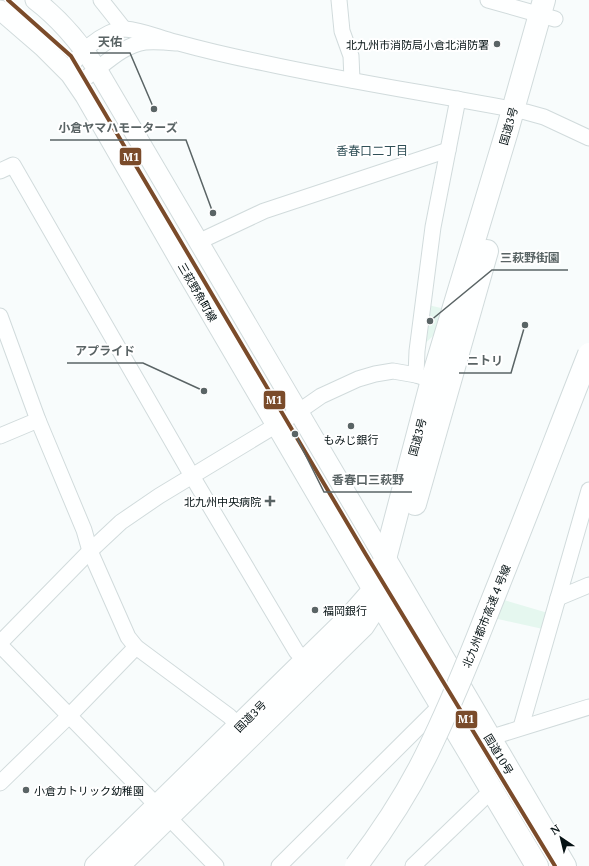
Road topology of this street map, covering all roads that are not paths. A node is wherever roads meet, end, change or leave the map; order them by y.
1 (101, 0) edge
2 (339, 0) edge
3 (488, 0) edge
4 (38, 2) edge
5 (550, 8) edge
6 (0, 10) edge
7 (124, 29) junction
8 (104, 35) junction
9 (176, 43) junction
10 (85, 50) junction
11 (97, 69) junction
12 (70, 74) junction
13 (352, 80) junction
14 (458, 99) junction
15 (520, 111) junction
16 (589, 138) edge
17 (448, 150) junction
18 (0, 170) edge
19 (198, 242) junction
20 (0, 316) edge
21 (3, 331) edge
22 (589, 354) edge
23 (424, 377) junction
24 (589, 395) edge
25 (298, 412) junction
26 (38, 420) junction
27 (276, 425) junction
28 (0, 436) edge
29 (192, 476) junction
30 (589, 490) edge
31 (90, 551) junction
32 (390, 567) junction
33 (589, 585) edge
34 (376, 596) junction
35 (558, 598) junction
36 (0, 644) edge
37 (136, 647) junction
38 (305, 661) junction
39 (441, 705) junction
40 (589, 708) edge
41 (69, 716) junction
42 (522, 727) junction
43 (244, 732) junction
44 (489, 738) junction
45 (468, 751) junction
46 (0, 783) edge
47 (492, 790) junction
48 (162, 812) junction
49 (96, 866) edge
50 (118, 866) edge
51 (216, 866) edge
52 (279, 866) edge
53 (356, 866) edge
54 (375, 866) edge
55 (413, 866) edge
56 (537, 866) edge
57 (565, 866) edge

1 - 7 street
2 - 13 street
3 - 5 street
4 - 8 street
4 - 10 main road
5 - 15 highway, 国道3号
6 - 12 main road, 三萩野魚町線
7 - 8 street
7 - 9 street
8 - 10 street
9 - 11 street
9 - 13 street
10 - 11 main road
10 - 12 street
11 - 12 street
11 - 19 main road
12 - 27 main road, 三萩野魚町線
13 - 14 street
14 - 15 street
14 - 17 street
15 - 16 street
15 - 23 highway, 国道3号
15 - 32 highway, 国道3号
17 - 19 street
17 - 23 street
18 - 29 street
19 - 25 main road
20 - 21 street
21 - 26 street
22 - 53 highway, 北九州都市高速４号線, bridge
23 - 25 street
23 - 32 highway, 国道3号
24 - 54 highway, 北九州都市高速４号線
25 - 27 street
25 - 32 main road
26 - 28 street
26 - 31 street
27 - 29 street
27 - 34 main road, 三萩野魚町線
29 - 31 street
29 - 38 street
30 - 35 street
31 - 36 street
31 - 37 street
32 - 34 highway, 国道3号
32 - 44 highway, 国道10号
33 - 35 street
34 - 38 highway, 国道3号
34 - 39 highway
34 - 43 highway, 国道3号
35 - 42 street
36 - 41 street
37 - 41 street
37 - 43 street
38 - 43 highway, 国道3号
39 - 45 highway
39 - 52 street
40 - 42 street
41 - 46 street
41 - 48 street
42 - 44 street
43 - 48 highway, 国道3号
44 - 45 street
44 - 57 highway, 国道10号
45 - 47 highway
47 - 55 street
47 - 56 highway
48 - 49 highway, 国道3号
48 - 50 highway, 国道3号
48 - 51 street

